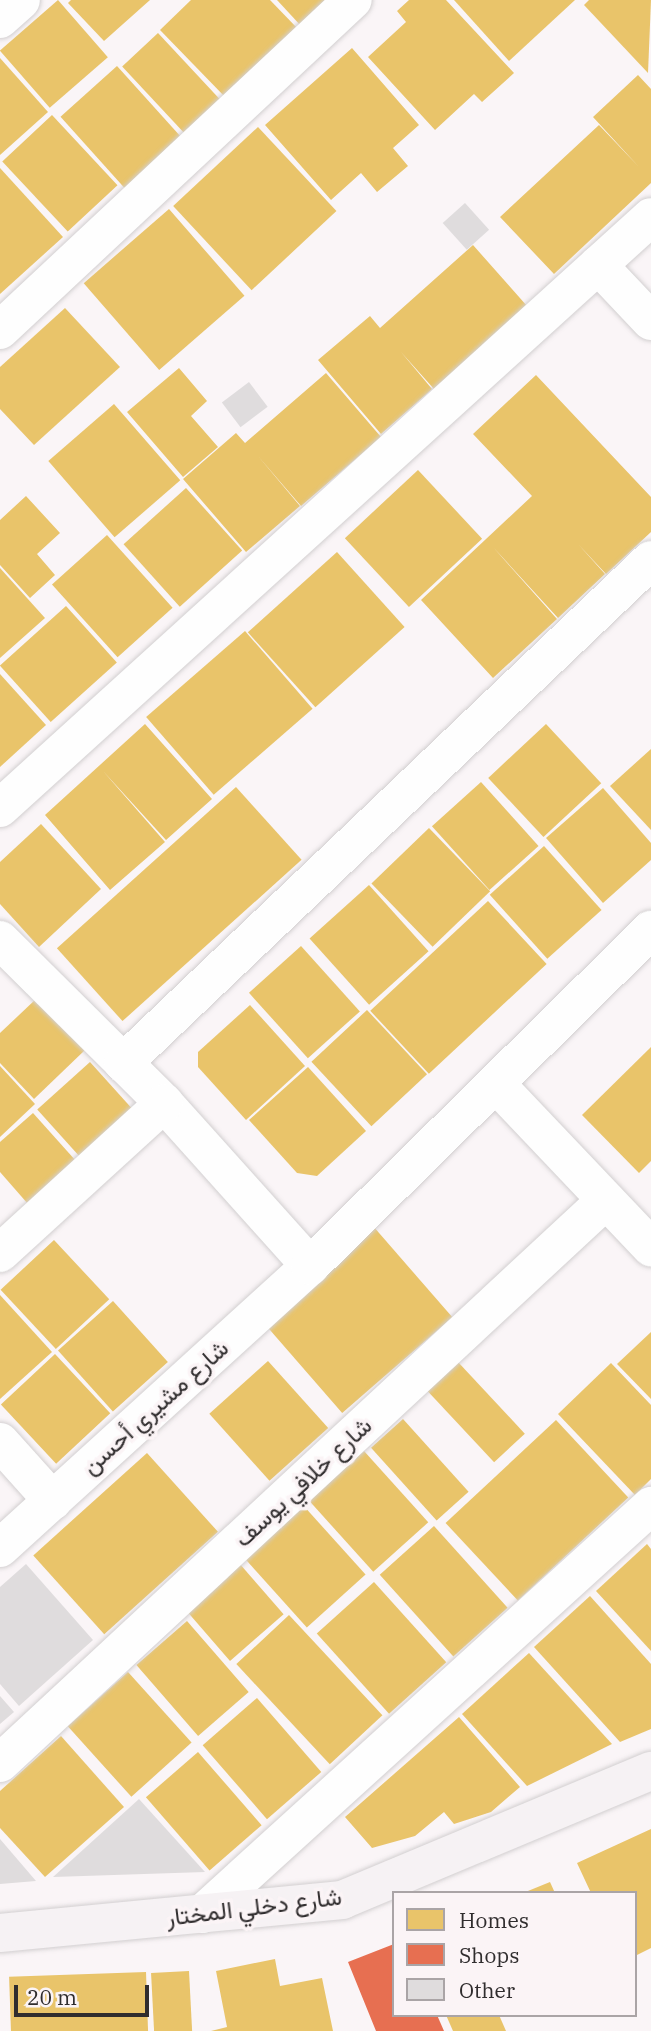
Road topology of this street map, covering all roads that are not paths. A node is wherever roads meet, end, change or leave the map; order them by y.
1 (21, 0) edge
2 (353, 0) edge
3 (0, 19) edge
4 (651, 216) edge
5 (598, 265) junction
6 (651, 321) edge
7 (0, 330) edge
8 (651, 559) edge
9 (0, 808) edge
10 (651, 930) edge
11 (0, 940) edge
12 (123, 1063) junction
13 (497, 1085) junction
14 (164, 1103) junction
15 (605, 1201) junction
16 (651, 1247) edge
17 (0, 1254) edge
18 (310, 1266) junction
19 (0, 1442) edge
20 (53, 1501) junction
21 (651, 1506) edge
22 (0, 1548) edge
23 (0, 1763) edge
24 (651, 1771) edge
25 (202, 1914) junction
26 (0, 1933) edge

1 - 3 street
2 - 7 street
4 - 5 street
5 - 6 street
5 - 9 street
8 - 12 street
10 - 13 street, شارع مشيري أحسن
11 - 12 street
12 - 14 street
13 - 15 street
13 - 18 street, شارع مشيري أحسن
14 - 17 street
14 - 18 street
15 - 16 street
15 - 23 street, شارع خلافي يوسف
18 - 20 street, شارع مشيري أحسن
19 - 20 street
20 - 22 street, شارع مشيري أحسن
21 - 25 street
24 - 25 main road, شارع دخلي المختار
25 - 26 main road, شارع دخلي المختار

